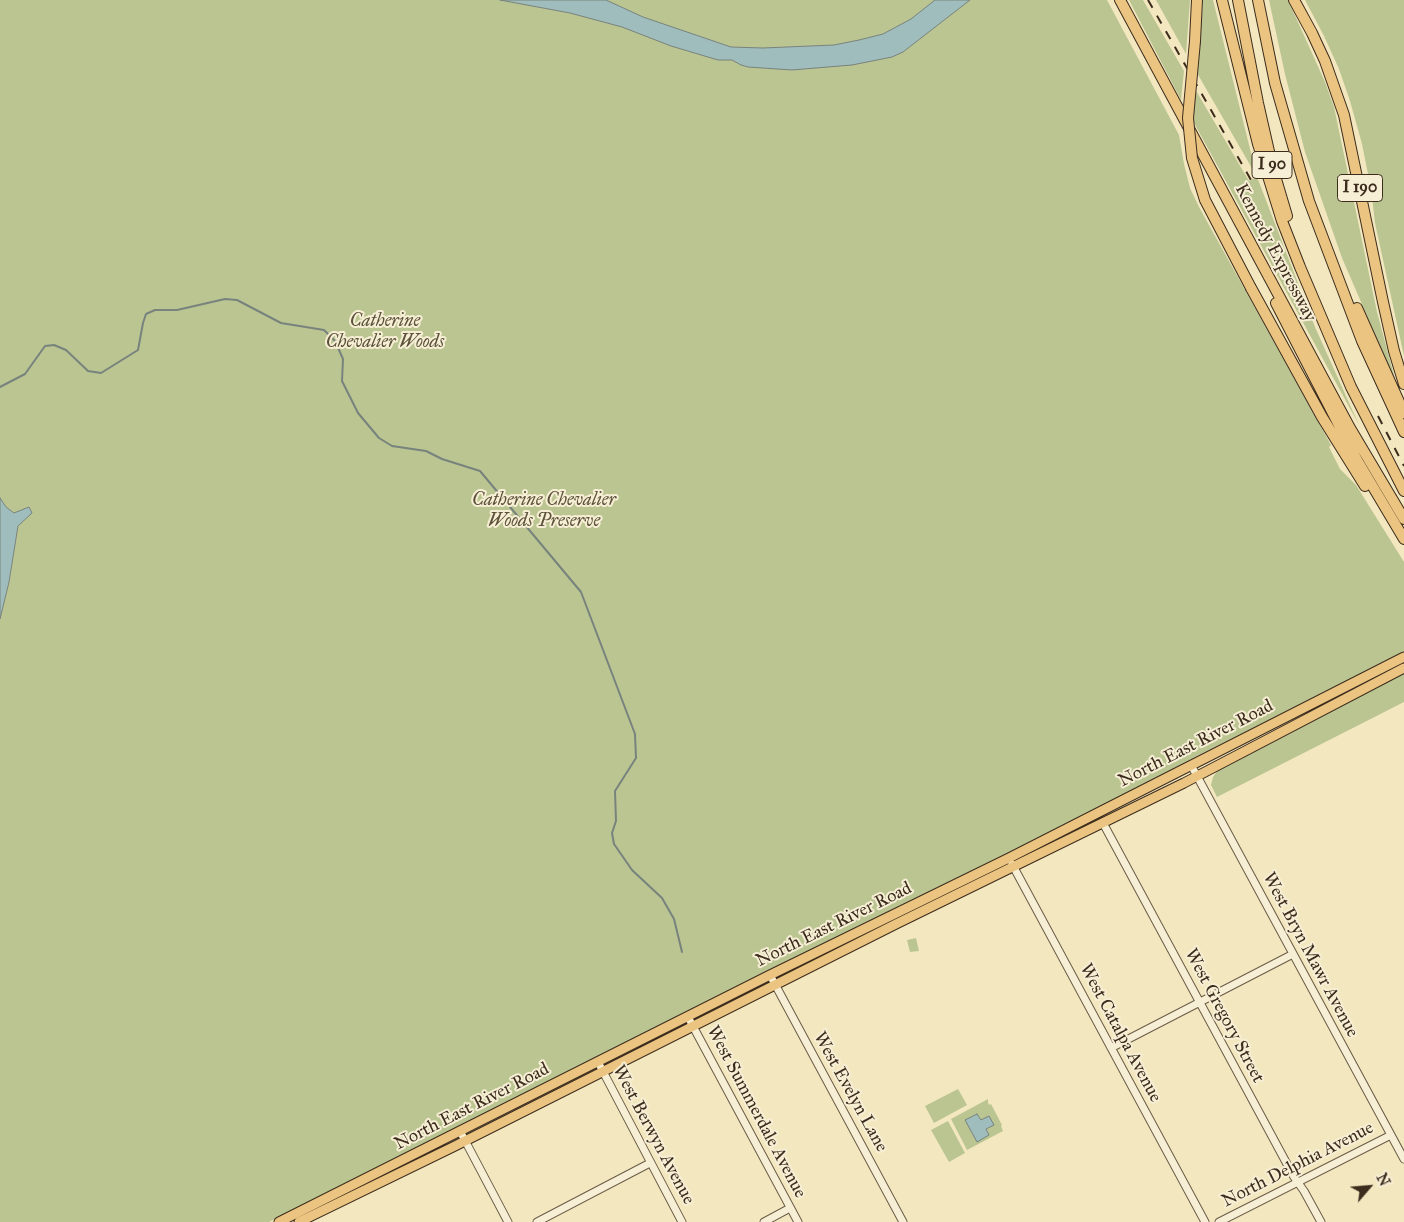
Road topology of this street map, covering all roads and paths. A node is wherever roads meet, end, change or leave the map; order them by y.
1 (1120, 0) edge
2 (1197, 0) edge
3 (1222, 0) edge
4 (1238, 0) edge
5 (1258, 0) edge
6 (1294, 0) edge
7 (1211, 169) junction
8 (1332, 264) junction
9 (1325, 326) junction
10 (1404, 384) edge
11 (1404, 413) edge
12 (1404, 432) edge
13 (1404, 491) edge
14 (1404, 519) edge
15 (1404, 540) edge
16 (1404, 548) edge
17 (1404, 657) edge
18 (1404, 668) edge
19 (1191, 764) junction
20 (1197, 776) junction
21 (1103, 823) junction
22 (1009, 858) junction
23 (1014, 867) junction
24 (1293, 954) junction
25 (770, 975) junction
26 (775, 985) junction
27 (1199, 1002) junction
28 (688, 1017) junction
29 (693, 1026) junction
30 (1111, 1048) junction
31 (598, 1062) junction
32 (603, 1072) junction
33 (460, 1131) junction
34 (1391, 1135) junction
35 (465, 1141) junction
36 (1404, 1159) edge
37 (650, 1163) junction
38 (1298, 1182) junction
39 (790, 1208) junction
40 (279, 1222) edge
41 (299, 1222) edge
42 (508, 1222) edge
43 (537, 1222) edge
44 (682, 1222) edge
45 (764, 1222) edge
46 (798, 1222) edge
47 (903, 1222) edge
48 (1205, 1222) edge
49 (1218, 1222) edge
50 (1321, 1222) edge

1 - 7 highway, Kennedy Expressway
2 - 16 highway, bridge
3 - 9 highway, I 90
4 - 9 highway, I 90
5 - 8 highway, I 90
6 - 10 highway, I 190
7 - 14 highway, Kennedy Expressway
7 - 15 highway
8 - 11 highway
8 - 12 highway, I 90
9 - 13 highway, I 90
17 - 19 main road, North East River Road
18 - 20 main road, North East River Road
19 - 20 street, West Bryn Mawr Avenue
19 - 22 main road, North East River Road
20 - 21 main road, North East River Road
20 - 24 street, West Bryn Mawr Avenue
21 - 23 main road, North East River Road
21 - 27 street, West Gregory Street
22 - 23 street, West Catalpa Avenue
22 - 25 main road, North East River Road
23 - 26 main road, North East River Road
23 - 30 street, West Catalpa Avenue
24 - 27 street
24 - 34 street, West Bryn Mawr Avenue
25 - 26 street, West Evelyn Lane
25 - 28 main road, North East River Road
26 - 29 main road, North East River Road
26 - 47 street, West Evelyn Lane
27 - 30 street
27 - 38 street, West Gregory Street
28 - 29 street, West Summerdale Avenue
28 - 31 main road, North East River Road
29 - 32 main road, North East River Road
29 - 39 street, West Summerdale Avenue
30 - 48 street, West Catalpa Avenue
31 - 32 street, West Berwyn Avenue
31 - 33 main road, North East River Road
32 - 35 main road, North East River Road
32 - 37 street, West Berwyn Avenue
33 - 35 street
33 - 40 main road, North East River Road
34 - 36 street, West Bryn Mawr Avenue
34 - 38 street, North Delphia Avenue
35 - 41 main road, North East River Road
35 - 42 street
37 - 43 street
37 - 44 street, West Berwyn Avenue
38 - 49 street, North Delphia Avenue
38 - 50 street, West Gregory Street
39 - 45 street
39 - 46 street, West Summerdale Avenue

